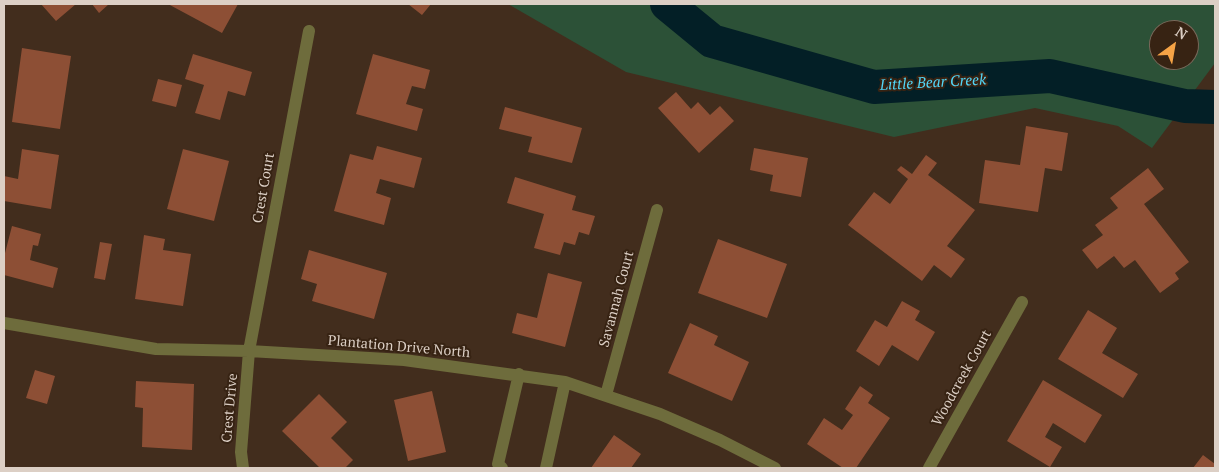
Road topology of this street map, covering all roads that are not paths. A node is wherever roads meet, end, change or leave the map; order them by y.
1 (309, 31) dead end
2 (657, 210) dead end
3 (1022, 302) dead end
4 (4, 323) edge
5 (250, 350) junction
6 (520, 374) junction
7 (565, 382) junction
8 (606, 395) junction
9 (243, 468) edge
10 (502, 468) edge
11 (546, 468) edge
12 (775, 468) edge
13 (929, 468) edge

1 - 5 street, Crest Court
2 - 8 street, Savannah Court
3 - 13 street, Woodcreek Court
4 - 5 street, Plantation Drive North
5 - 6 street, Plantation Drive North
5 - 9 street, Crest Drive
6 - 7 street, Plantation Drive North
6 - 10 street
7 - 8 street, Plantation Drive North
7 - 11 street
8 - 12 street, Plantation Drive North

